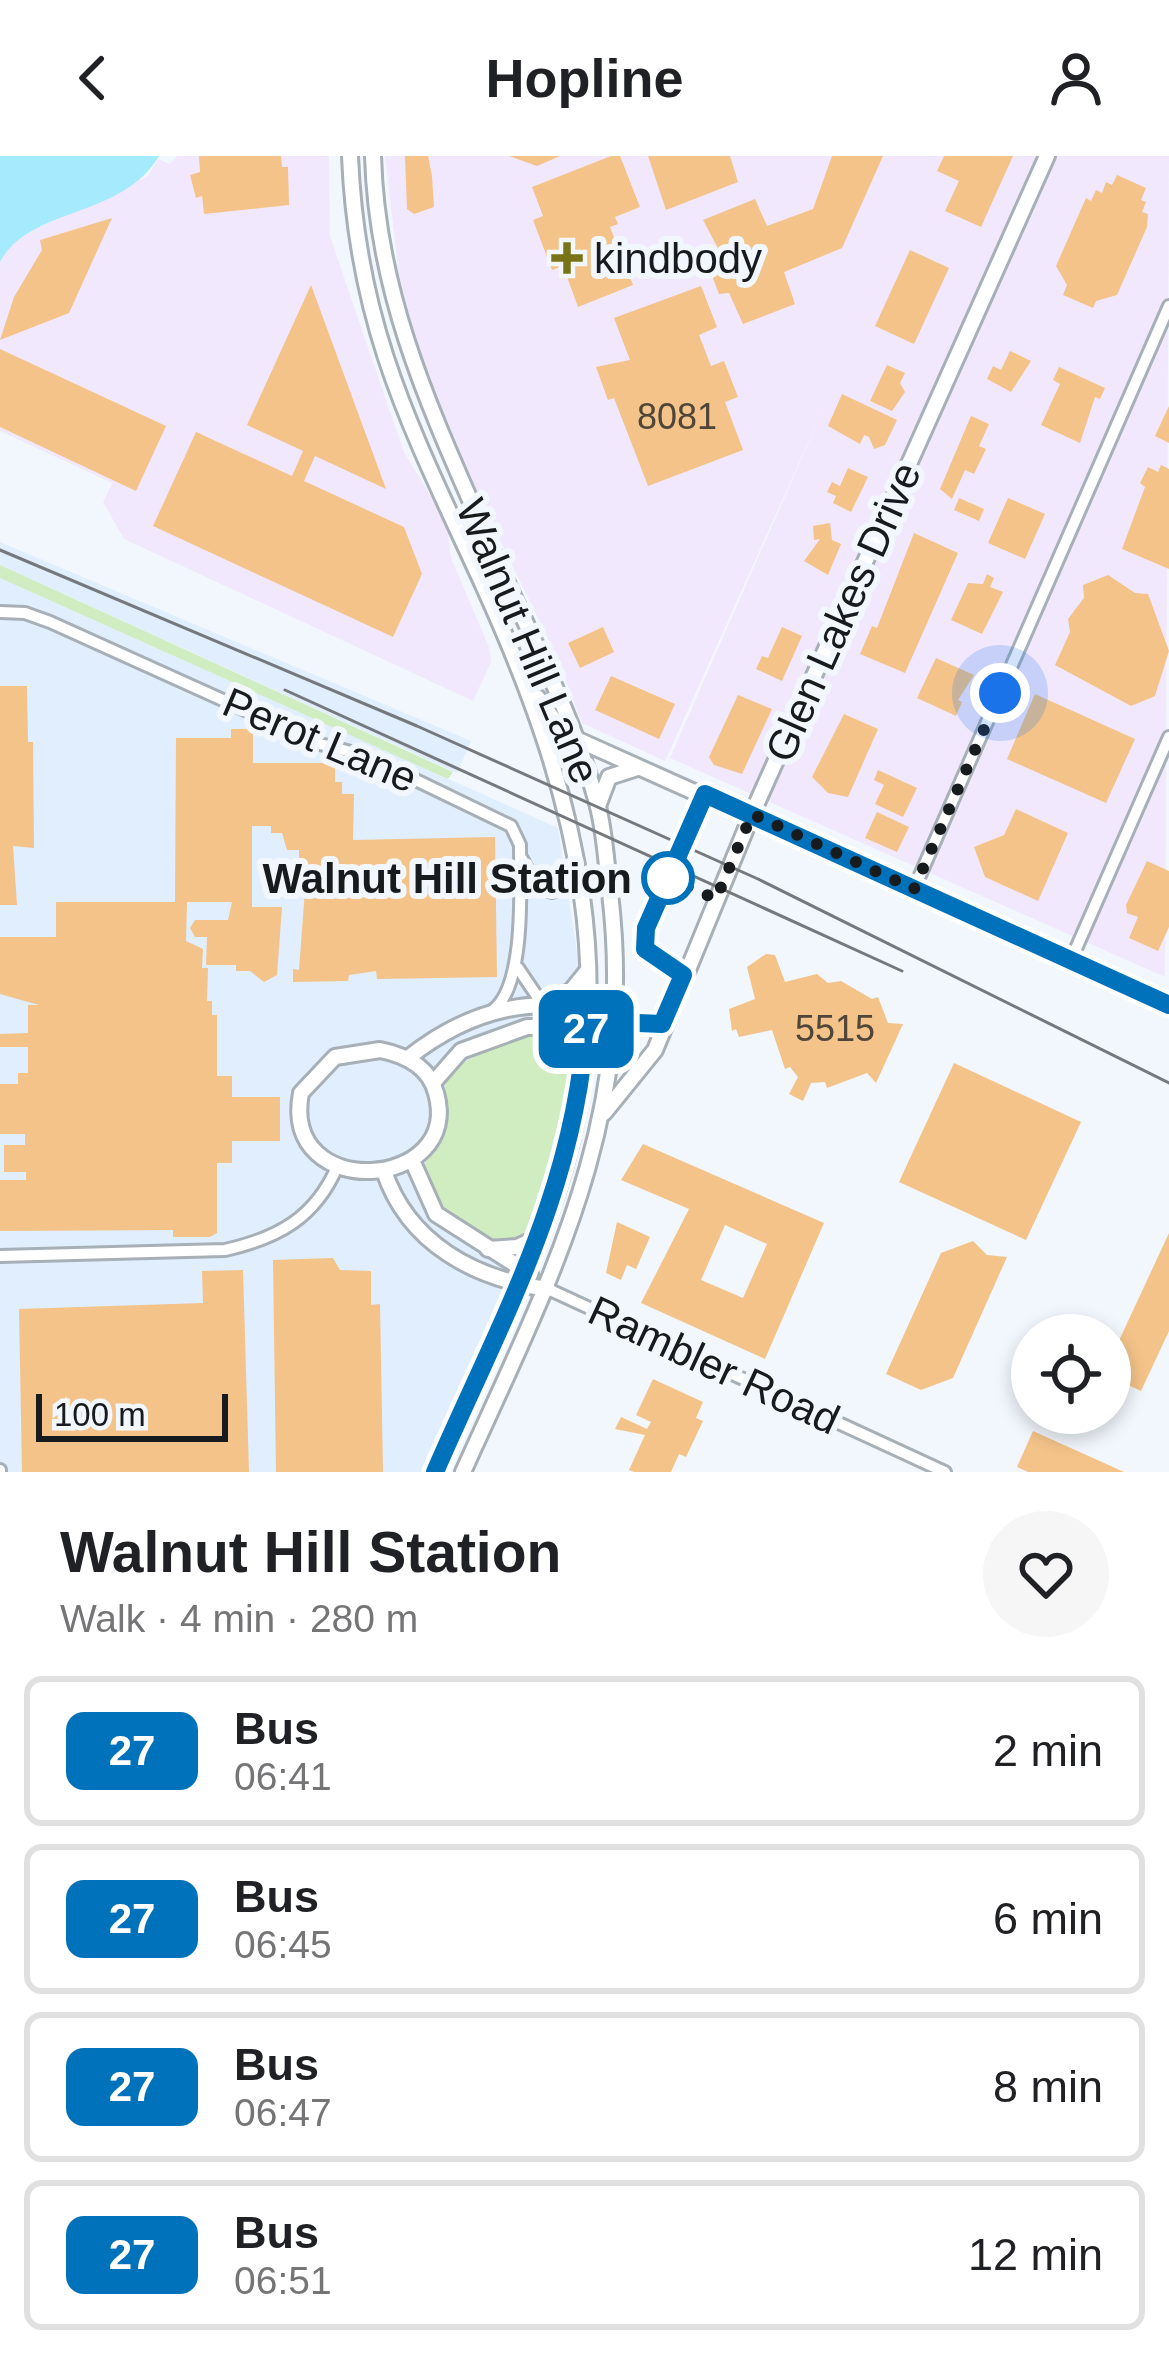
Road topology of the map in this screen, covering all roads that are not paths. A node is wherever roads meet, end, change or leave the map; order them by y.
1 (350, 156) edge
2 (373, 156) edge
3 (1047, 156) edge
4 (382, 257) junction
5 (359, 260) junction
6 (1169, 306) edge
7 (482, 526) junction
8 (460, 535) junction
9 (0, 613) edge
10 (532, 692) junction
11 (1169, 736) edge
12 (576, 739) junction
13 (643, 767) junction
14 (598, 806) junction
15 (752, 814) junction
16 (577, 851) junction
17 (520, 856) junction
18 (914, 889) junction
19 (1071, 960) junction
20 (515, 961) junction
21 (588, 970) junction
22 (543, 1004) junction
23 (1169, 1005) edge
24 (587, 1009) junction
25 (489, 1012) junction
26 (614, 1022) junction
27 (586, 1029) junction
28 (661, 1030) junction
29 (408, 1058) junction
30 (433, 1083) junction
31 (601, 1117) junction
32 (412, 1160) junction
33 (338, 1167) junction
34 (384, 1171) junction
35 (541, 1236) junction
36 (487, 1249) junction
37 (0, 1256) edge
38 (524, 1278) junction
39 (548, 1289) junction
40 (435, 1472) edge
41 (463, 1472) edge
42 (945, 1472) edge

1 - 5 main road, Walnut Hill Lane
2 - 4 main road, Walnut Hill Lane
3 - 15 main road, Glen Lakes Drive
4 - 5 main road
4 - 7 main road, Walnut Hill Lane
5 - 8 main road, Walnut Hill Lane
6 - 18 street
7 - 8 main road
7 - 12 main road, Walnut Hill Lane
8 - 10 main road, Walnut Hill Lane
9 - 17 street, Perot Lane
10 - 12 main road
10 - 16 main road, Walnut Hill Lane
11 - 19 street
12 - 13 main road
12 - 14 main road, Walnut Hill Lane
13 - 14 main road
13 - 15 main road
14 - 26 main road, Walnut Hill Lane
15 - 18 main road
15 - 28 main road, Glen Lakes Drive
16 - 17 street, Perot Lane
16 - 21 main road, Walnut Hill Lane
17 - 20 street
18 - 19 main road
19 - 23 main road
20 - 22 street
20 - 25 street
21 - 22 main road
21 - 24 main road, Walnut Hill Lane
22 - 24 main road
22 - 25 main road
24 - 26 main road
24 - 27 main road, Walnut Hill Lane
25 - 29 main road
26 - 27 main road
26 - 28 main road
26 - 31 main road, Walnut Hill Lane
27 - 30 main road
27 - 35 main road, Walnut Hill Lane
28 - 31 main road, Glen Lakes Drive
29 - 30 main road
29 - 33 main road
30 - 32 main road
31 - 39 main road, Walnut Hill Lane
32 - 34 main road
32 - 36 main road, Rambler Road
33 - 34 main road
33 - 37 street
34 - 38 main road, Rambler Road
35 - 36 main road
35 - 38 main road, Walnut Hill Lane
36 - 38 main road, Rambler Road
38 - 39 main road, Rambler Road
38 - 40 main road, Walnut Hill Lane
39 - 41 main road, Walnut Hill Lane
39 - 42 street, Rambler Road

